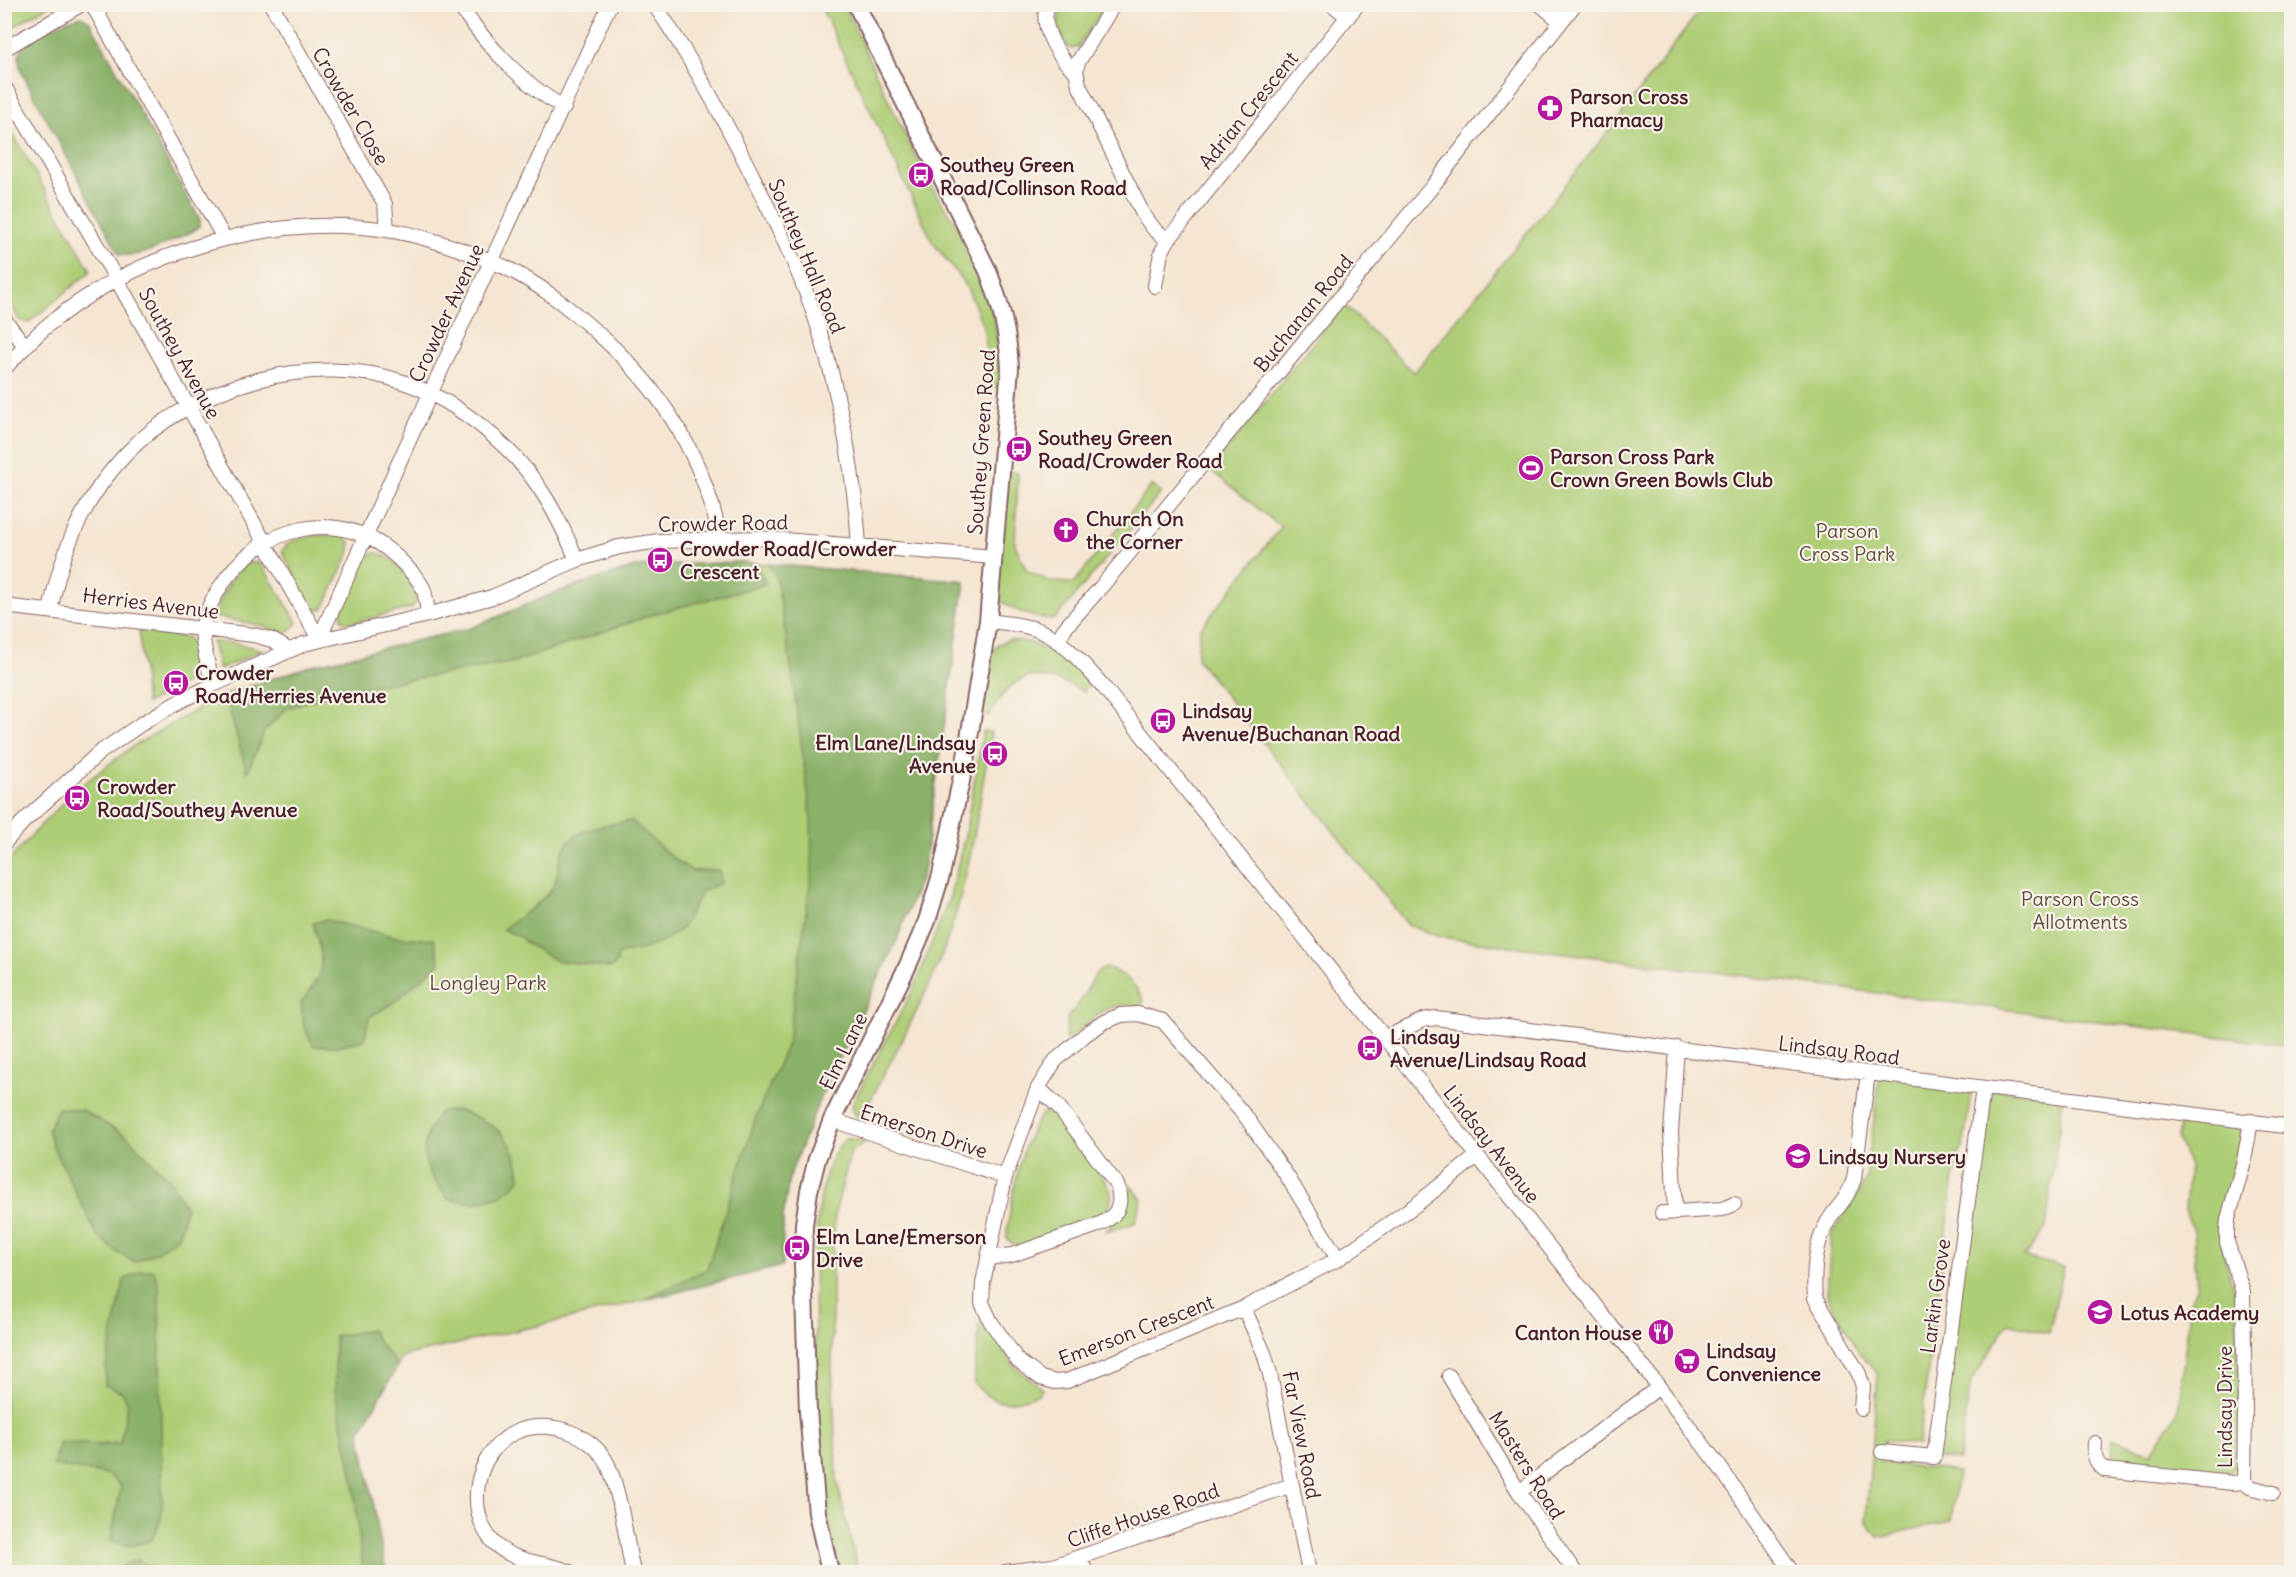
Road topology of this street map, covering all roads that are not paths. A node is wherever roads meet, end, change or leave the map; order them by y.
1 (82, 4) edge
2 (92, 4) edge
3 (271, 4) edge
4 (458, 4) edge
5 (610, 4) edge
6 (654, 4) edge
7 (856, 4) edge
8 (1049, 4) edge
9 (1114, 4) edge
10 (1332, 4) edge
11 (1358, 4) edge
12 (1540, 4) edge
13 (1575, 4) edge
14 (1348, 17) junction
15 (1561, 22) junction
16 (4, 49) edge
17 (1076, 71) junction
18 (4, 87) edge
19 (564, 108) junction
20 (387, 230) junction
21 (224, 238) junction
22 (1168, 240) junction
23 (492, 261) junction
24 (117, 280) junction
25 (1155, 286) dead end
26 (4, 319) edge
27 (25, 346) junction
28 (4, 369) edge
29 (430, 394) junction
30 (188, 408) junction
31 (365, 537) junction
32 (720, 538) junction
33 (264, 543) junction
34 (859, 546) junction
35 (994, 557) junction
36 (577, 560) junction
37 (4, 606) edge
38 (50, 611) junction
39 (428, 615) junction
40 (988, 621) junction
41 (202, 629) junction
42 (320, 639) junction
43 (1057, 641) junction
44 (289, 650) junction
45 (213, 685) junction
46 (4, 843) edge
47 (1385, 1038) junction
48 (1677, 1048) junction
49 (1868, 1073) junction
50 (1038, 1088) junction
51 (1983, 1088) junction
52 (832, 1120) junction
53 (2251, 1121) junction
54 (2292, 1126) edge
55 (1477, 1156) junction
56 (1005, 1177) junction
57 (1734, 1203) dead end
58 (988, 1258) junction
59 (1338, 1258) junction
60 (1244, 1308) junction
61 (1449, 1376) dead end
62 (1659, 1387) junction
63 (1861, 1408) dead end
64 (2095, 1443) dead end
65 (1882, 1452) dead end
66 (2244, 1482) junction
67 (1292, 1485) junction
68 (1519, 1492) junction
69 (2273, 1492) dead end
70 (1081, 1556) junction
71 (570, 1572) edge
72 (633, 1572) edge
73 (830, 1572) edge
74 (1005, 1572) edge
75 (1085, 1572) edge
76 (1310, 1572) edge
77 (1575, 1572) edge
78 (1792, 1572) edge

1 - 16 street
2 - 21 street
3 - 20 street, Crowder Close
4 - 19 street
5 - 19 street, Crowder Avenue
6 - 34 street, Southey Hall Road
7 - 35 street, Southey Green Road
8 - 17 street
9 - 17 street
10 - 14 street
11 - 14 street, Adrian Crescent
12 - 15 street
13 - 15 street, Buchanan Road
14 - 22 street, Adrian Crescent
15 - 43 street, Buchanan Road
17 - 22 street
18 - 24 street, Southey Avenue
19 - 23 street, Crowder Avenue
20 - 21 street
20 - 23 street
21 - 24 street
22 - 25 street, Adrian Crescent
23 - 29 street, Crowder Avenue
23 - 32 street
24 - 27 street
24 - 30 street, Southey Avenue
26 - 27 street
27 - 28 street
29 - 30 street
29 - 31 street, Crowder Avenue
29 - 36 street
30 - 33 street, Southey Avenue
30 - 38 street
31 - 33 street
31 - 39 street
31 - 42 street, Crowder Avenue
32 - 34 street, Crowder Road
32 - 36 street, Crowder Road
33 - 41 street
33 - 42 street, Southey Avenue
34 - 35 street, Crowder Road
35 - 40 street, Elm Lane
36 - 39 street, Crowder Road
37 - 38 street, Herries Avenue
38 - 41 street, Herries Avenue
39 - 42 street, Crowder Road
40 - 43 street, Lindsay Avenue
40 - 52 street, Elm Lane
41 - 44 street, Herries Avenue
41 - 45 street
42 - 44 street, Crowder Road
43 - 47 street, Lindsay Avenue
44 - 45 street, Crowder Road
45 - 46 street, Crowder Road
47 - 48 street, Lindsay Road
47 - 55 street, Lindsay Avenue
48 - 49 street, Lindsay Road
48 - 57 street
49 - 51 street, Lindsay Road
49 - 63 street
50 - 56 street, Emerson Crescent
50 - 58 street
50 - 59 street, Emerson Crescent
51 - 53 street, Lindsay Road
51 - 65 street, Larkin Grove
52 - 56 street, Emerson Drive
52 - 73 street, Elm Lane
53 - 54 street, Lindsay Road
53 - 66 street, Lindsay Drive
55 - 59 street, Emerson Crescent
55 - 62 street, Lindsay Avenue
56 - 58 street, Emerson Crescent
58 - 60 street, Emerson Crescent
59 - 60 street, Emerson Crescent
60 - 67 street, Far View Road
61 - 68 street, Masters Road
62 - 68 street
62 - 78 street, Lindsay Avenue
64 - 66 street
66 - 69 street
67 - 70 street, Cliffe House Road
67 - 76 street, Far View Road
68 - 77 street, Masters Road
70 - 74 street, Cliffe House Road
70 - 75 street
71 - 72 street

